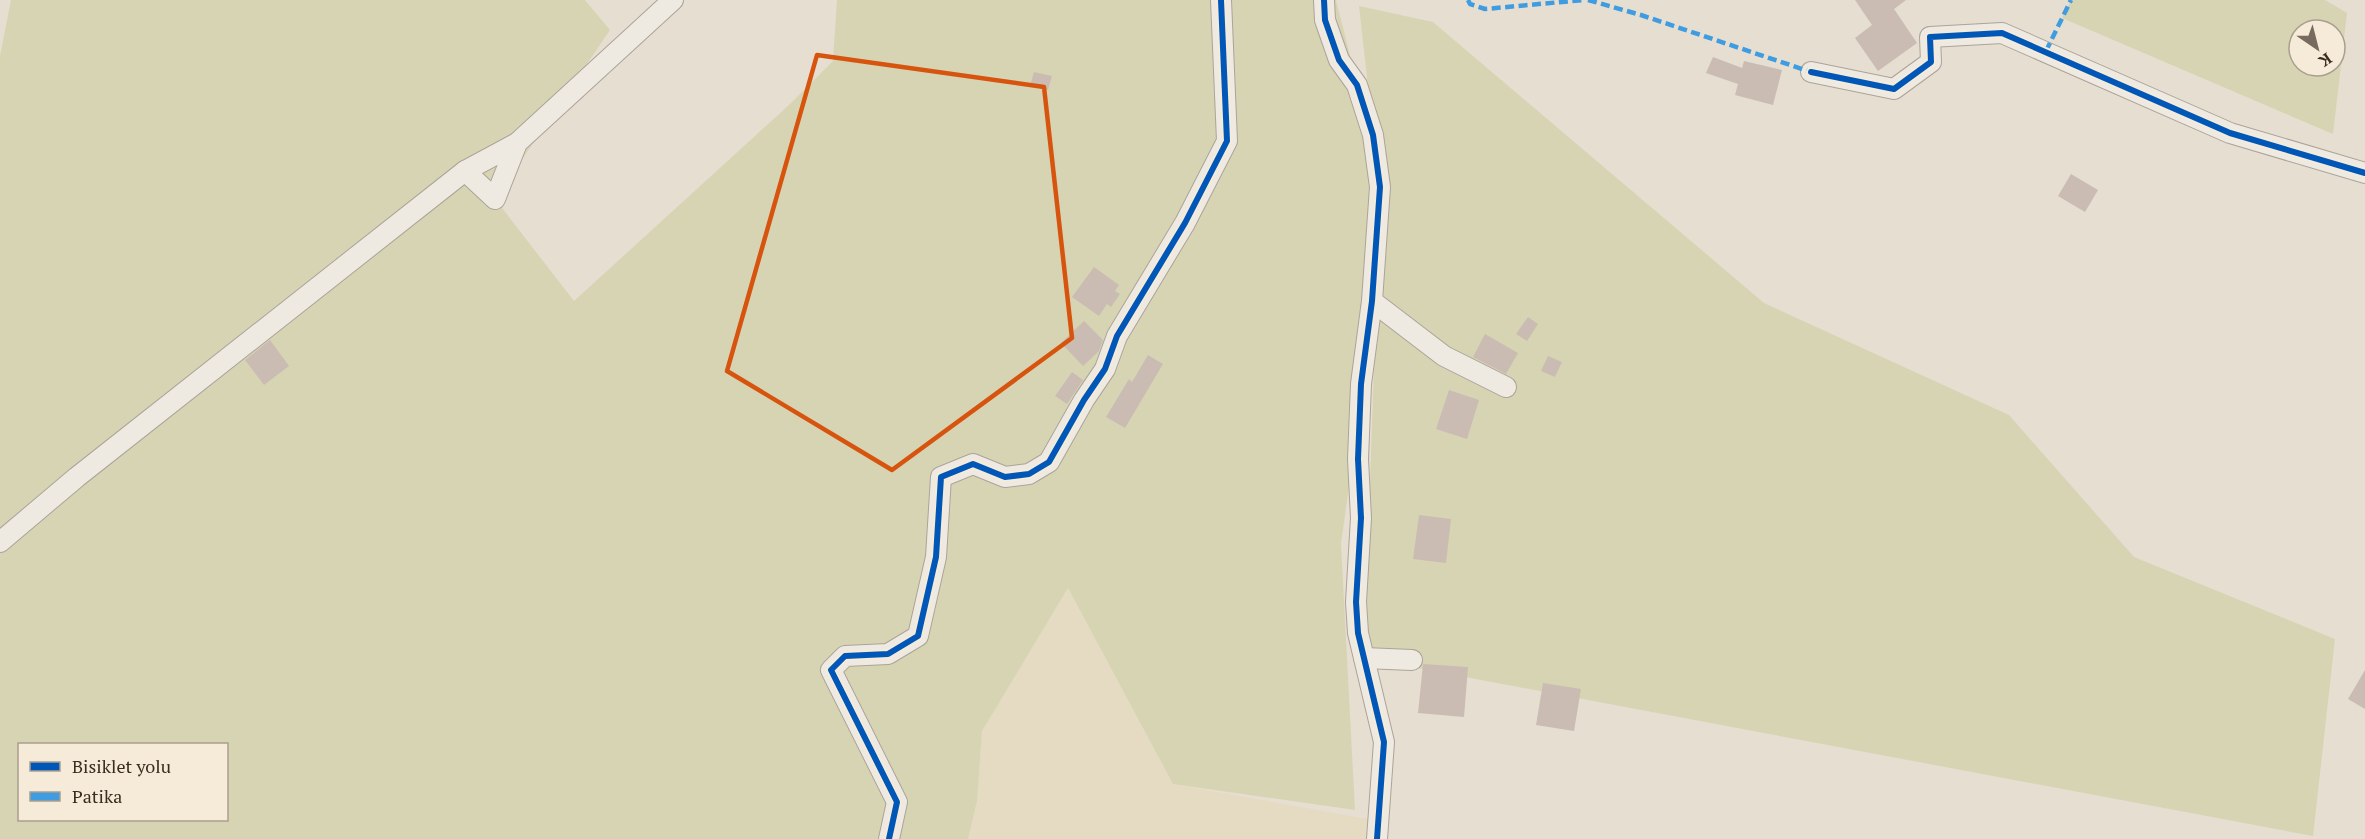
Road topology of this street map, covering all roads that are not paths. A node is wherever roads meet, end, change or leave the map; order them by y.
1 (673, 0) edge
2 (1221, 0) edge
3 (1324, 0) edge
4 (1811, 72) dead end
5 (517, 143) junction
6 (465, 171) junction
7 (2365, 173) edge
8 (1372, 301) junction
9 (1506, 387) dead end
10 (0, 542) edge
11 (1364, 658) junction
12 (1412, 660) dead end
13 (889, 839) edge
14 (1377, 839) edge

1 - 5 street
2 - 13 street
3 - 8 street
4 - 7 street
5 - 6 street
5 - 6 street
6 - 10 street
8 - 9 street
8 - 11 street
11 - 12 street
11 - 14 street

